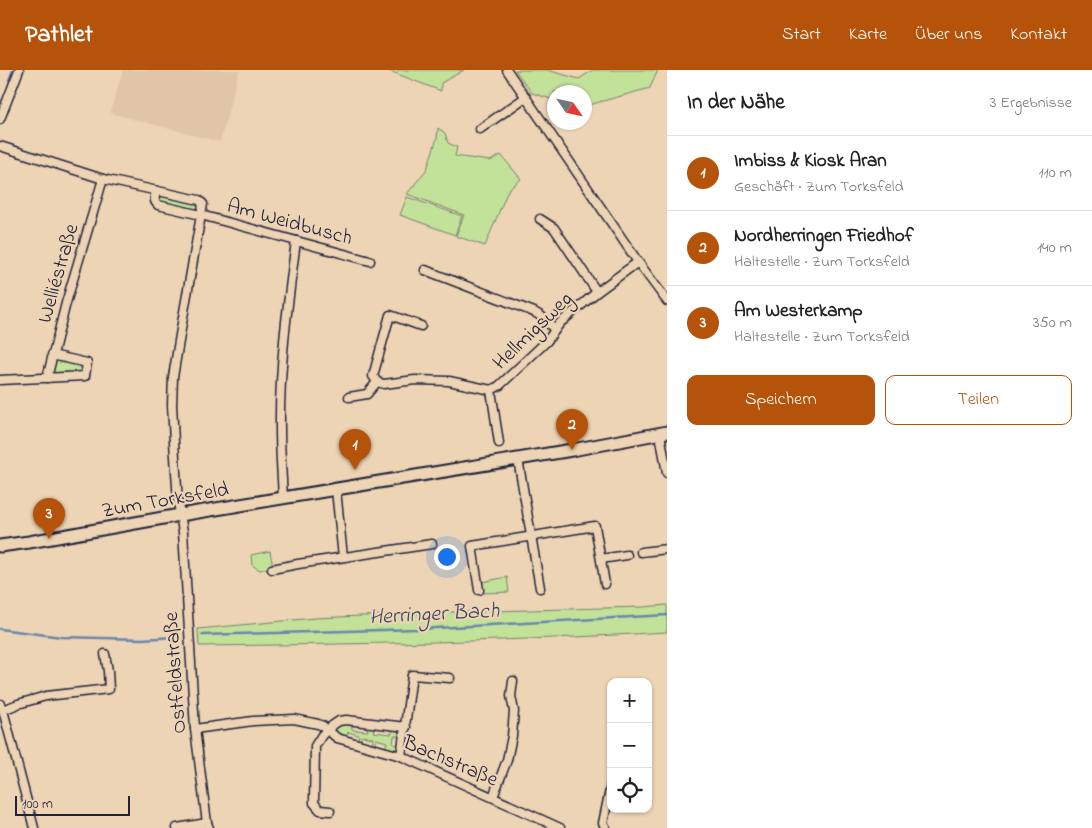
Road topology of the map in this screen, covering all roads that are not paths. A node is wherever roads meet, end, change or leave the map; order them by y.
1 (19, 70) edge
2 (507, 70) edge
3 (526, 97) junction
4 (0, 119) edge
5 (480, 129) dead end
6 (0, 146) edge
7 (103, 179) junction
8 (156, 191) junction
9 (201, 215) junction
10 (540, 219) dead end
11 (296, 241) junction
12 (370, 260) dead end
13 (638, 262) junction
14 (425, 270) dead end
15 (597, 292) junction
16 (667, 301) edge
17 (421, 326) dead end
18 (555, 330) junction
19 (52, 355) junction
20 (47, 378) junction
21 (0, 380) edge
22 (377, 382) junction
23 (492, 390) junction
24 (349, 397) dead end
25 (664, 433) edge
26 (499, 443) dead end
27 (518, 459) junction
28 (667, 473) edge
29 (336, 490) junction
30 (283, 499) junction
31 (180, 516) junction
32 (531, 536) junction
33 (432, 544) dead end
34 (0, 546) edge
35 (667, 549) edge
36 (641, 552) dead end
37 (627, 555) dead end
38 (344, 557) junction
39 (601, 559) junction
40 (272, 570) dead end
41 (605, 584) dead end
42 (540, 588) dead end
43 (479, 590) dead end
44 (104, 654) dead end
45 (450, 678) dead end
46 (513, 681) dead end
47 (2, 707) edge
48 (406, 727) junction
49 (195, 729) junction
50 (327, 730) junction
51 (401, 756) junction
52 (493, 797) junction
53 (607, 804) edge
54 (330, 810) dead end
55 (208, 825) edge
56 (34, 828) edge
57 (177, 828) edge
58 (560, 828) edge
59 (606, 828) edge

1 - 4 street
2 - 3 street
3 - 5 street
3 - 13 street
6 - 7 street, Am Weidbusch
7 - 8 street, Am Weidbusch
7 - 19 street, Welliéstraße
8 - 9 street, Am Weidbusch
8 - 9 street, Am Weidbusch
9 - 11 street, Am Weidbusch
9 - 31 street, Ostfeldstraße
10 - 15 street
11 - 12 street, Am Weidbusch
11 - 30 street
13 - 15 street, Hellmigsweg
13 - 16 street
14 - 18 street
15 - 18 street, Hellmigsweg
17 - 22 street
18 - 23 street, Hellmigsweg
19 - 20 street, Welliéstraße
19 - 20 street
20 - 21 street
22 - 23 street
22 - 24 street
23 - 26 street, Hellmigsweg
25 - 27 main road, Zum Torksfeld
25 - 28 street
27 - 29 main road, Zum Torksfeld
27 - 32 street
29 - 30 main road, Zum Torksfeld
29 - 38 street
30 - 31 main road, Zum Torksfeld
31 - 34 main road, Zum Torksfeld
31 - 49 street, Ostfeldstraße
32 - 39 street
32 - 42 street
32 - 43 street
33 - 38 street
35 - 36 street
37 - 39 street
38 - 40 street
39 - 41 street
44 - 47 street
45 - 48 street
46 - 52 street
47 - 56 street
48 - 50 street, Bachstraße
48 - 51 street
49 - 50 street, Bachstraße
49 - 55 street, Ostfeldstraße
50 - 51 street, Bachstraße
50 - 54 street
51 - 52 street, Bachstraße
52 - 58 street, Bachstraße
53 - 59 street
55 - 57 street

